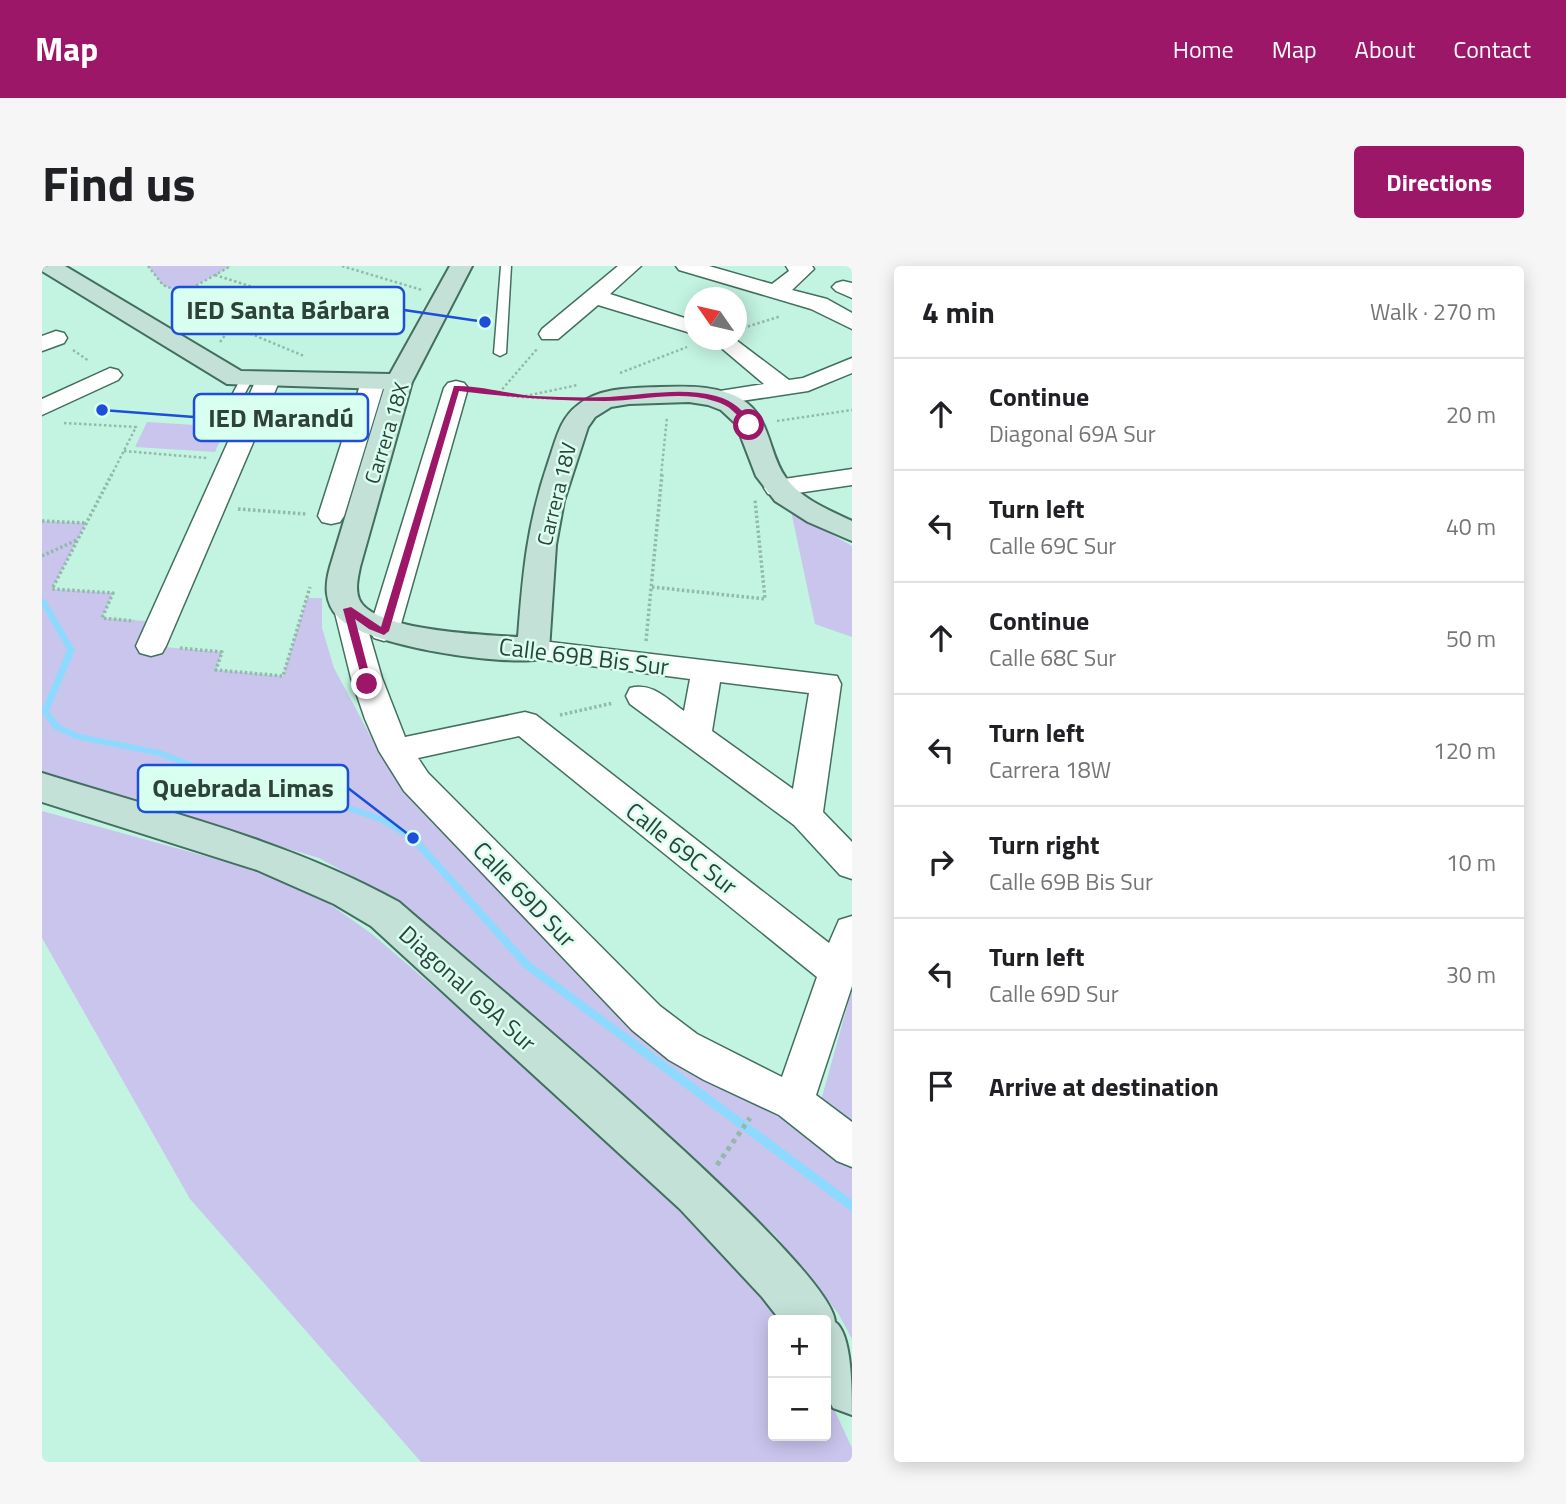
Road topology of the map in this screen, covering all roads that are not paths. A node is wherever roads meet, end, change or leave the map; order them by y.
1 (48, 266) edge
2 (461, 266) edge
3 (506, 266) edge
4 (631, 266) edge
5 (686, 266) edge
6 (800, 268) edge
7 (778, 290) junction
8 (593, 296) junction
9 (852, 323) edge
10 (684, 332) edge
11 (550, 334) road end
12 (736, 350) edge
13 (500, 353) dead end
14 (852, 365) edge
15 (110, 375) road end
16 (256, 382) junction
17 (386, 382) junction
18 (783, 387) junction
19 (456, 388) road end
20 (715, 398) junction
21 (49, 416) edge
22 (223, 423) dead end
23 (852, 477) edge
24 (773, 481) junction
25 (331, 516) road end
26 (852, 532) edge
27 (348, 609) junction
28 (384, 631) junction
29 (156, 634) road end
30 (533, 650) junction
31 (707, 670) junction
32 (641, 696) road end
33 (695, 736) junction
34 (395, 751) junction
35 (42, 787) edge
36 (806, 816) junction
37 (852, 864) edge
38 (852, 931) edge
39 (839, 972) junction
40 (775, 1105) junction
41 (852, 1147) edge
42 (807, 1315) edge
43 (831, 1353) edge
44 (852, 1389) edge

1 - 16 street
2 - 17 street, Carrera 18X
3 - 13 lane
4 - 8 street
5 - 7 street
6 - 7 street
7 - 9 street
8 - 10 street
8 - 11 street
12 - 18 street
14 - 18 street
15 - 21 street
16 - 17 street
16 - 22 lane
16 - 29 street
17 - 25 street, Carrera 18X
17 - 27 street, Carrera 18X
18 - 20 street
19 - 28 street
20 - 24 street
20 - 30 street, Carrera 18V
23 - 24 street
24 - 26 street
27 - 28 street, Calle 69B Bis Sur
27 - 34 street, Calle 69D Sur
28 - 30 street, Calle 69B Bis Sur
30 - 31 street, Calle 69B Bis Sur
31 - 33 street
31 - 36 street, Calle 69B Bis Sur
32 - 33 street
33 - 36 street
34 - 39 street, Calle 69C Sur
34 - 40 street, Calle 69D Sur
35 - 42 street, Diagonal 69A Sur
36 - 37 street
38 - 39 street
39 - 40 street
40 - 41 street, Calle 69D Sur
43 - 44 street

